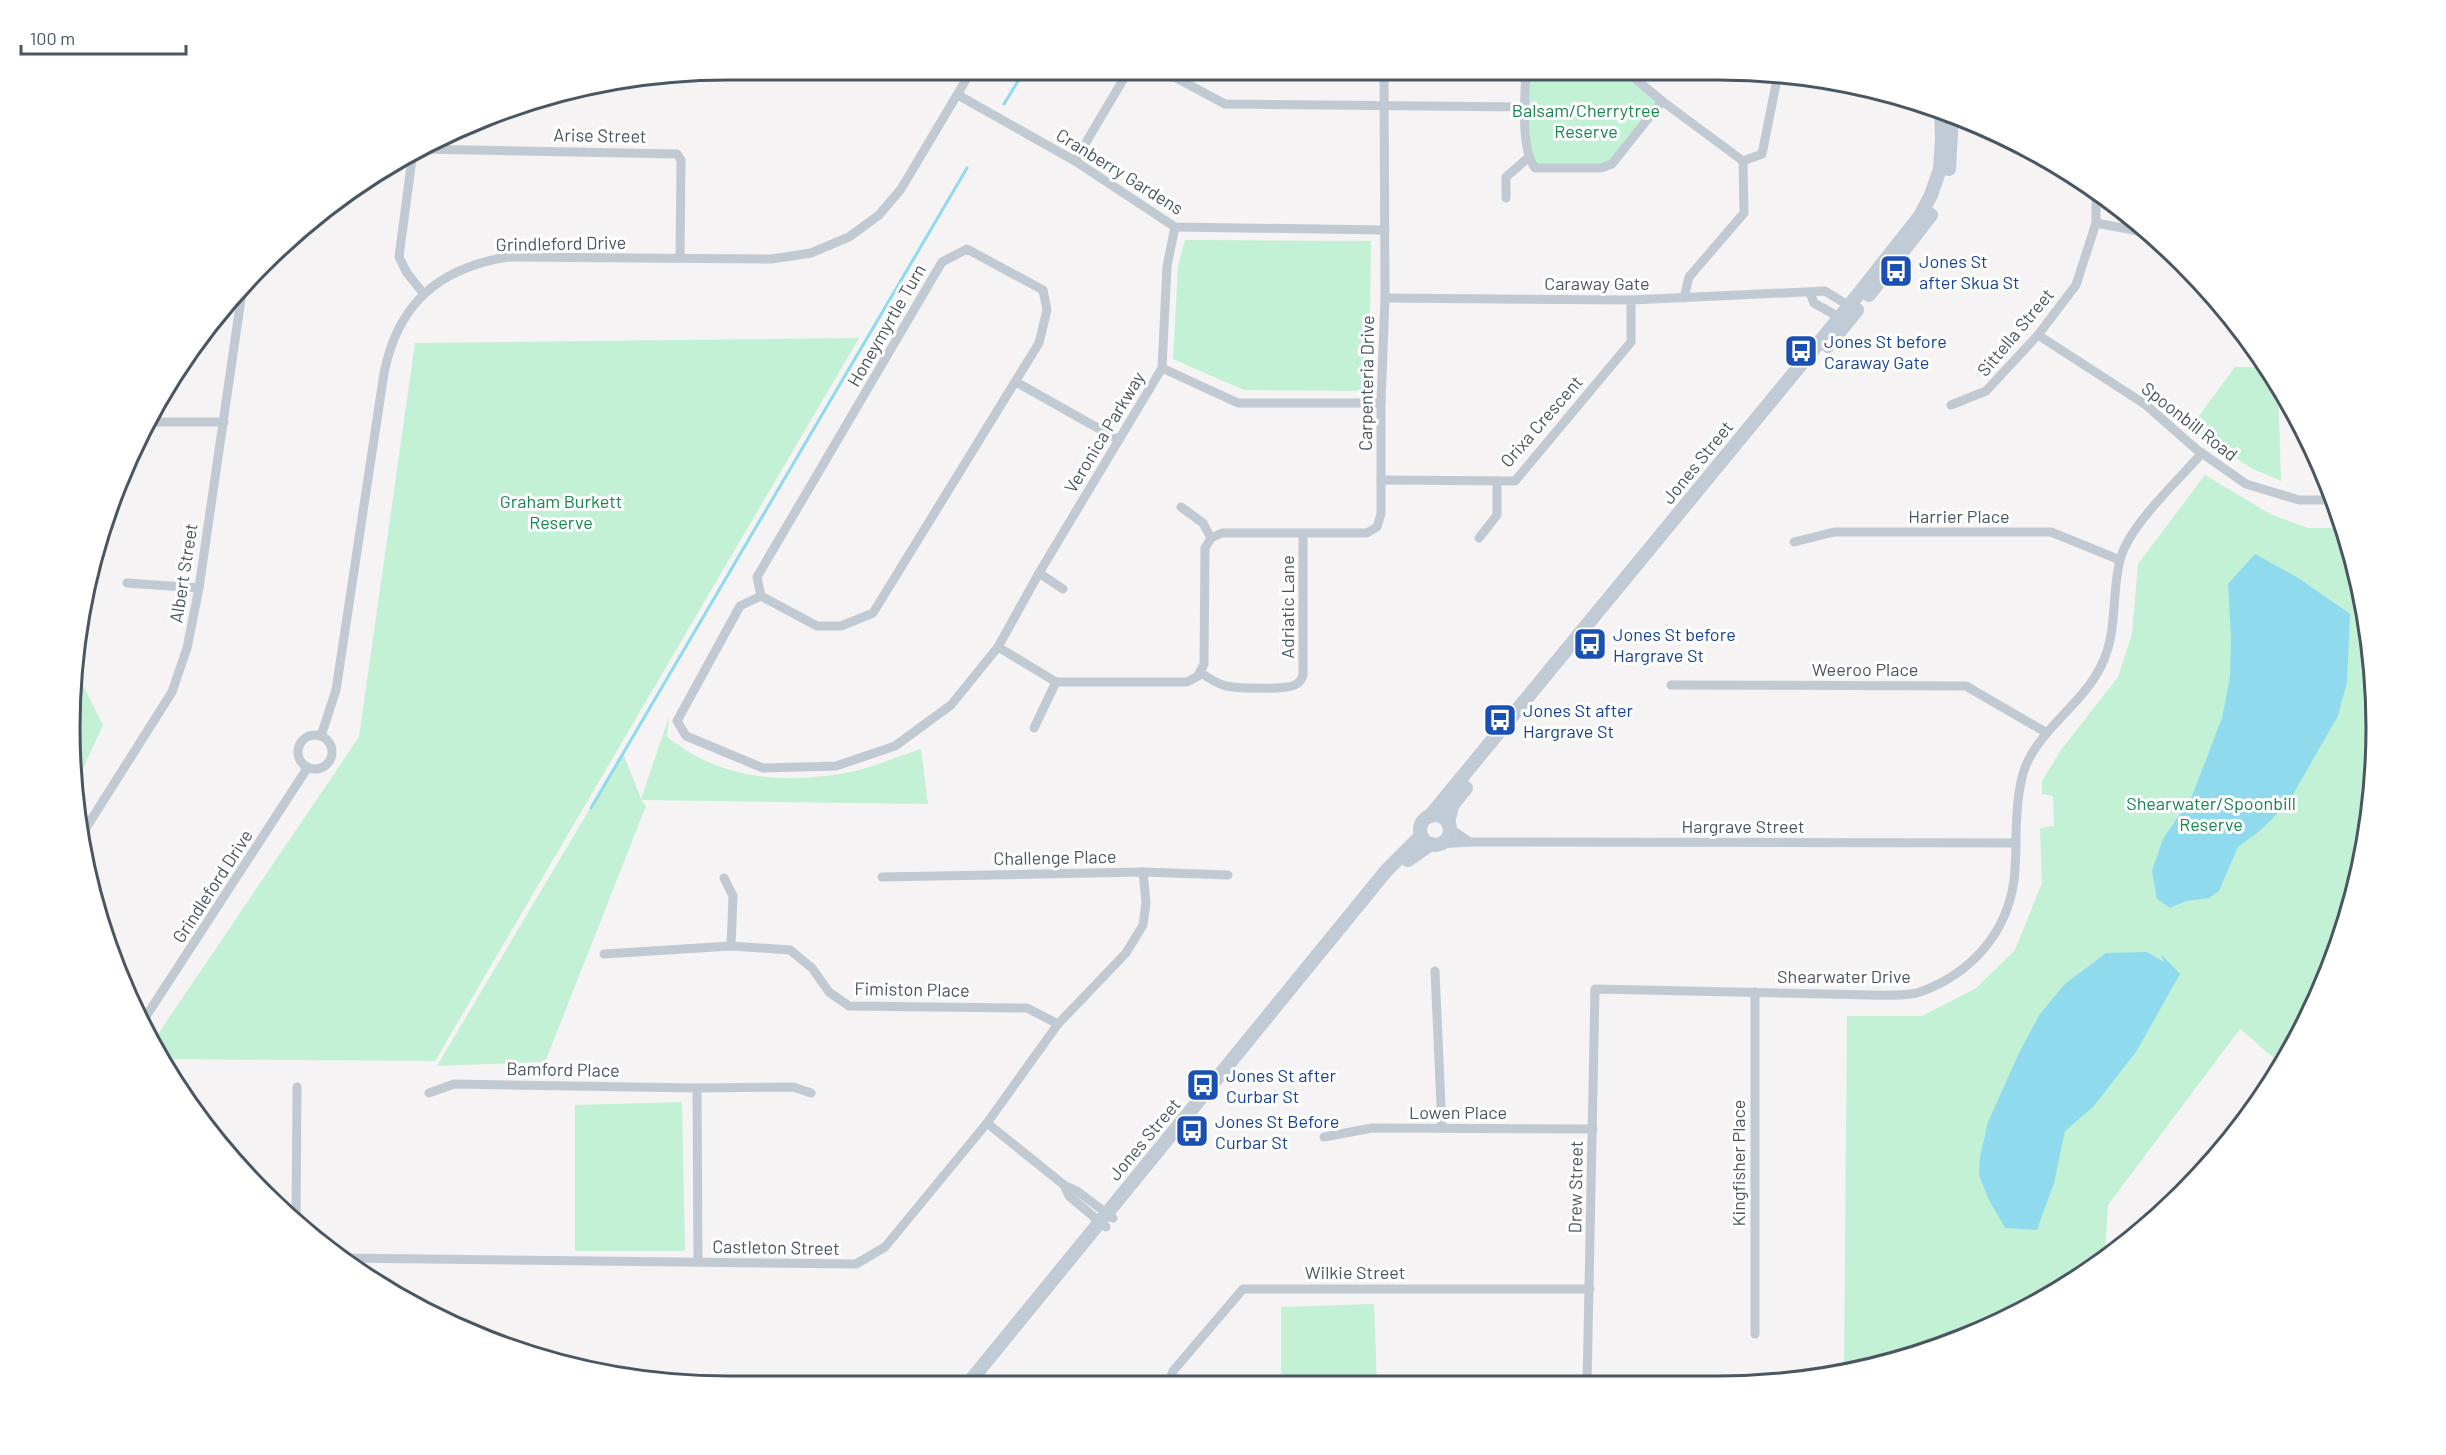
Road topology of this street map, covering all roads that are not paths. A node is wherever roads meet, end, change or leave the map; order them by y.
1 (967, 79) edge
2 (1123, 79) edge
3 (1178, 79) edge
4 (1384, 79) edge
5 (1526, 79) edge
6 (1636, 79) edge
7 (1776, 82) edge
8 (958, 95) junction
9 (1662, 101) junction
10 (1384, 106) junction
11 (1525, 107) junction
12 (1941, 120) edge
13 (1952, 123) edge
14 (435, 149) edge
15 (1528, 158) junction
16 (412, 161) edge
17 (1075, 161) junction
18 (1743, 161) junction
19 (1506, 198) dead end
20 (2096, 201) edge
21 (2096, 222) junction
22 (1175, 227) junction
23 (1385, 230) junction
24 (2134, 230) edge
25 (680, 258) junction
26 (1810, 292) junction
27 (424, 294) junction
28 (1385, 298) junction
29 (1684, 298) junction
30 (241, 299) edge
31 (1631, 300) junction
32 (1848, 314) junction
33 (2038, 335) junction
34 (1162, 368) junction
35 (1016, 382) junction
36 (1381, 403) junction
37 (1951, 405) dead end
38 (156, 422) edge
39 (224, 422) junction
40 (1119, 440) junction
41 (2202, 453) junction
42 (1381, 480) junction
43 (1497, 481) junction
44 (2325, 500) edge
45 (1181, 507) dead end
46 (1303, 534) junction
47 (1211, 537) junction
48 (1479, 537) dead end
49 (1794, 542) dead end
50 (2120, 560) junction
51 (1039, 573) junction
52 (127, 583) dead end
53 (199, 588) junction
54 (1063, 589) dead end
55 (761, 596) junction
56 (998, 648) junction
57 (1200, 672) junction
58 (1056, 682) junction
59 (1671, 685) dead end
60 (1034, 728) dead end
61 (2047, 733) junction
62 (321, 736) junction
63 (308, 768) junction
64 (1430, 816) junction
65 (1448, 825) junction
66 (88, 827) edge
67 (1430, 842) junction
68 (1470, 842) junction
69 (2016, 843) junction
70 (1143, 872) junction
71 (1228, 875) dead end
72 (882, 877) dead end
73 (724, 878) dead end
74 (731, 946) junction
75 (604, 954) dead end
76 (1435, 971) dead end
77 (1595, 989) joint
78 (1755, 992) junction
79 (147, 1015) edge
80 (1058, 1024) junction
81 (297, 1087) dead end
82 (697, 1088) junction
83 (429, 1092) dead end
84 (811, 1092) dead end
85 (987, 1123) junction
86 (1442, 1128) junction
87 (1593, 1129) junction
88 (1324, 1137) dead end
89 (296, 1211) edge
90 (1106, 1220) junction
91 (356, 1258) edge
92 (698, 1262) junction
93 (1590, 1288) junction
94 (1755, 1334) dead end
95 (973, 1376) edge
96 (984, 1376) edge
97 (1171, 1376) edge
98 (1587, 1376) edge

1 - 8 street, Grindleford Drive
2 - 17 street
3 - 10 street
4 - 10 street, Carpenteria Drive
5 - 11 street
6 - 9 street
7 - 18 street
8 - 17 street, Cranberry Gardens
8 - 25 street, Grindleford Drive
9 - 15 street
9 - 18 street
10 - 11 street
10 - 23 street, Carpenteria Drive
11 - 15 street
12 - 32 street, Jones Street
13 - 32 street, Jones Street
14 - 25 street, Arise Street
15 - 19 street
16 - 27 street
17 - 22 street, Cranberry Gardens
18 - 29 street
20 - 21 street, Sittella Street
21 - 24 street
21 - 33 street, Sittella Street
22 - 23 street, Cranberry Gardens
22 - 34 street, Veronica Parkway
23 - 28 street, Carpenteria Drive
25 - 27 street, Grindleford Drive
26 - 29 street, Caraway Gate
26 - 32 street
26 - 32 street, Caraway Gate
27 - 62 street, Grindleford Drive
28 - 31 street, Caraway Gate
28 - 36 street, Carpenteria Drive
29 - 31 street, Caraway Gate
30 - 39 street, Albert Street
31 - 43 street, Orixa Crescent
32 - 64 street, Jones Street
32 - 65 street, Jones Street
33 - 37 street, Sittella Street
33 - 41 street, Spoonbill Road
34 - 36 street
34 - 40 street, Veronica Parkway
35 - 40 street
35 - 55 street, Honeymyrtle Turn
35 - 55 street, Honeymyrtle Turn
36 - 42 street, Carpenteria Drive
38 - 39 street
39 - 53 street, Albert Street
40 - 51 street, Veronica Parkway
41 - 44 street, Spoonbill Road
41 - 50 street, Shearwater Drive
42 - 43 street, Orixa Crescent
42 - 46 street, Carpenteria Drive
43 - 48 street
45 - 47 street
46 - 47 street, Carpenteria Drive
46 - 57 street, Adriatic Lane
47 - 57 street
49 - 50 street, Harrier Place
50 - 61 street, Shearwater Drive
51 - 54 street
51 - 56 street, Veronica Parkway
52 - 53 street
53 - 66 street, Albert Street
55 - 56 street, Veronica Parkway
56 - 58 street
57 - 58 street
58 - 60 street
59 - 61 street, Weeroo Place
61 - 69 street, Shearwater Drive
62 - 63 street
62 - 63 street
63 - 79 street, Grindleford Drive
64 - 65 street
64 - 67 street, Jones Street
65 - 67 street, Jones Street
65 - 68 street
67 - 68 street, Hargrave Street
67 - 90 street, Jones Street
68 - 69 street, Hargrave Street
69 - 78 street, Shearwater Drive
70 - 71 street, Challenge Place
70 - 72 street, Challenge Place
70 - 80 street, Castleton Street
73 - 74 street
74 - 75 street, Fimiston Place
74 - 80 street, Fimiston Place
76 - 86 street
77 - 78 street, Shearwater Drive
77 - 87 street, Drew Street
78 - 94 street, Kingfisher Place
80 - 85 street, Castleton Street
81 - 89 street
82 - 83 street, Bamford Place
82 - 84 street, Bamford Place
82 - 92 street
85 - 90 street
85 - 92 street, Castleton Street
86 - 87 street, Lowen Place
86 - 88 street, Lowen Place
87 - 93 street, Drew Street
90 - 95 street, Jones Street
90 - 96 street, Jones Street
91 - 92 street, Castleton Street
93 - 97 street, Wilkie Street
93 - 98 street, Drew Street

